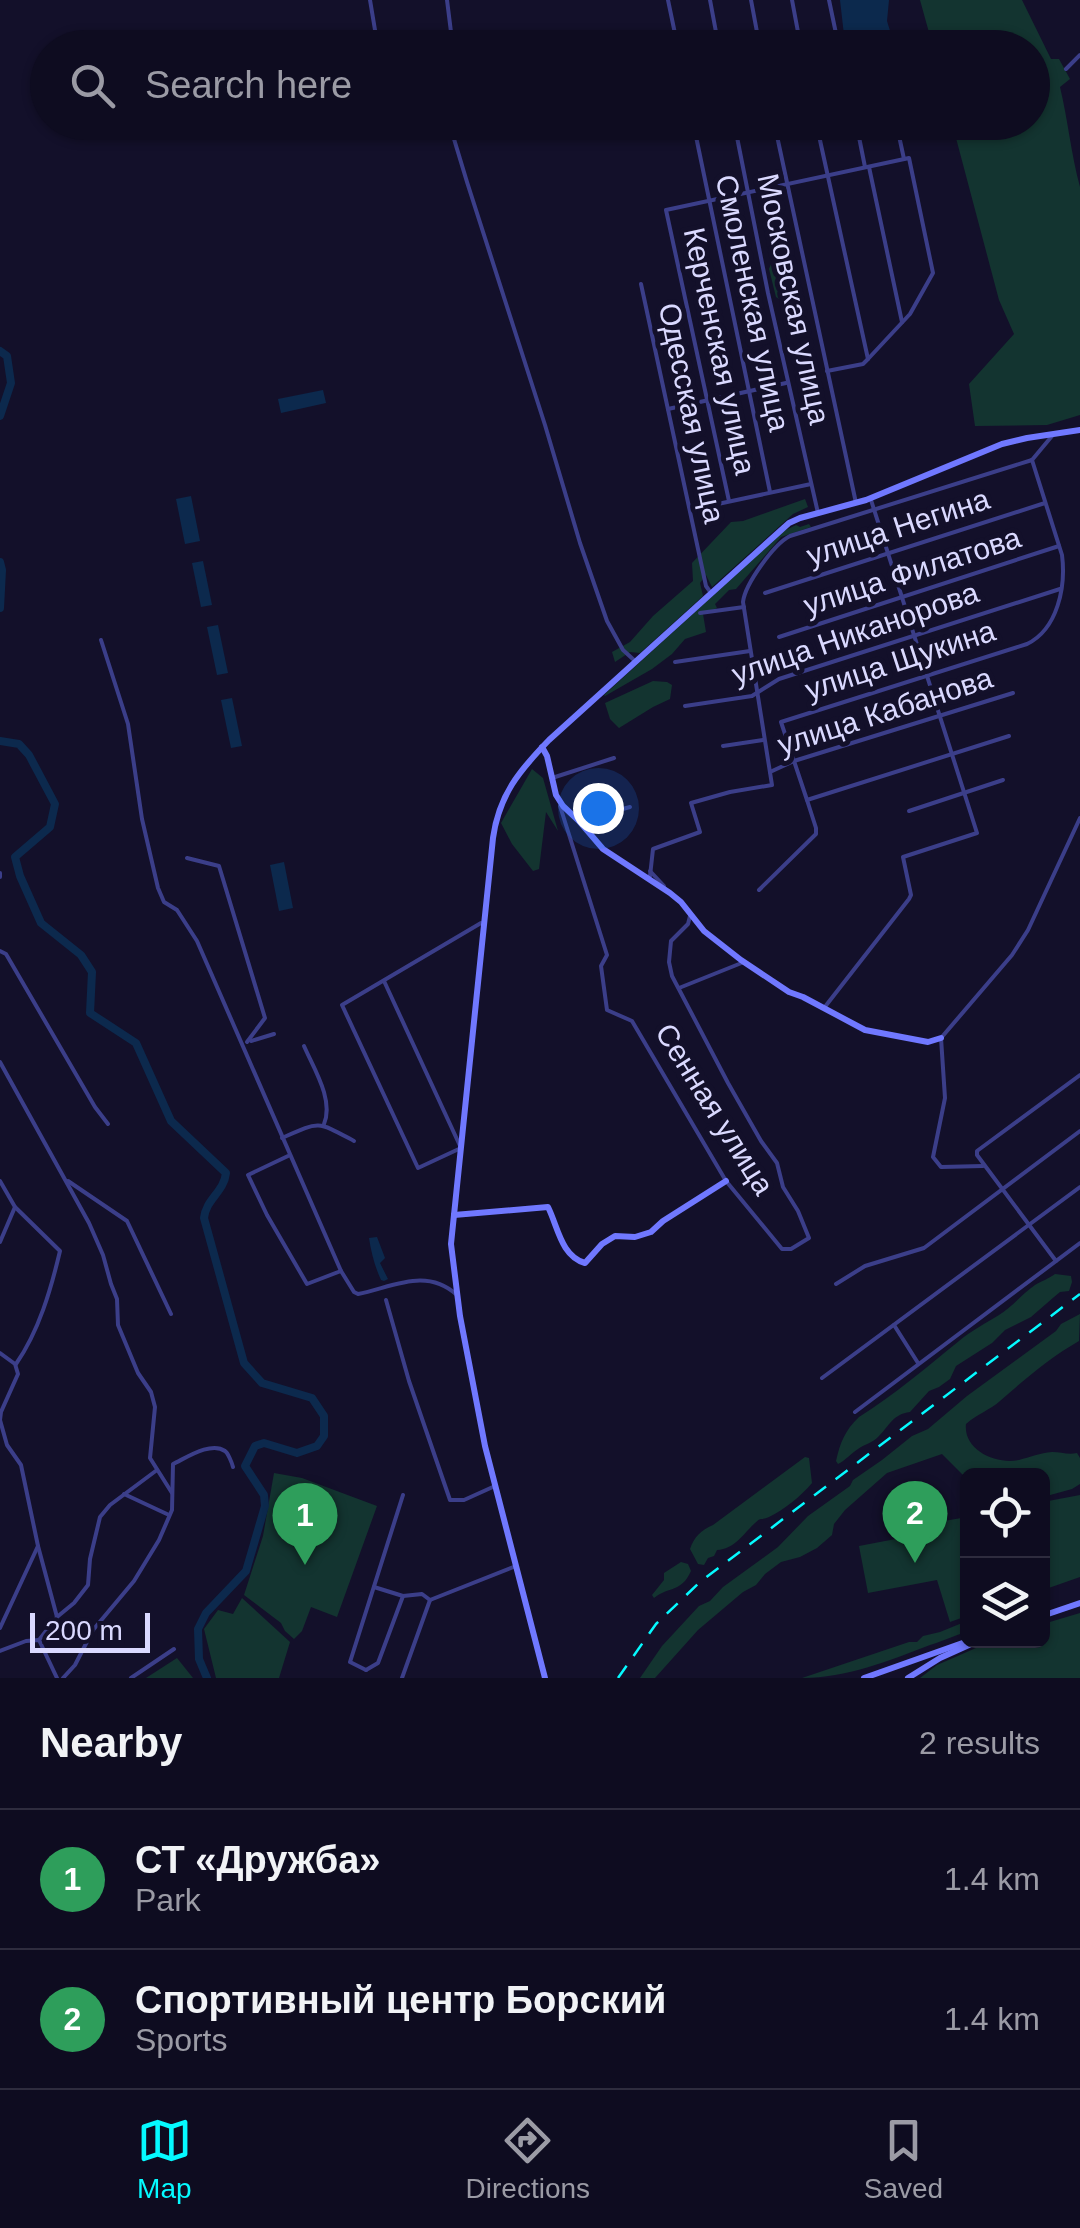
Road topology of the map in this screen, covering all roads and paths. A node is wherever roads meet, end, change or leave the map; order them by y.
1 (370, 0) edge
2 (448, 0) edge
3 (668, 0) edge
4 (710, 0) edge
5 (751, 0) edge
6 (792, 0) edge
7 (829, 0) edge
8 (375, 30) edge
9 (451, 30) edge
10 (674, 30) edge
11 (716, 30) edge
12 (757, 30) edge
13 (798, 30) edge
14 (836, 30) edge
15 (1080, 55) edge
16 (1066, 69) dead end
17 (456, 140) edge
18 (696, 140) edge
19 (738, 140) edge
20 (778, 140) edge
21 (820, 140) edge
22 (860, 140) edge
23 (901, 140) edge
24 (906, 159) junction
25 (867, 167) junction
26 (828, 175) junction
27 (787, 185) junction
28 (748, 193) junction
29 (708, 201) junction
30 (641, 284) dead end
31 (902, 322) junction
32 (868, 359) junction
33 (827, 371) junction
34 (788, 382) junction
35 (749, 392) junction
36 (708, 401) junction
37 (668, 409) junction
38 (1080, 430) edge
39 (1045, 438) junction
40 (1032, 460) junction
41 (810, 484) junction
42 (770, 492) junction
43 (870, 498) junction
44 (729, 501) junction
45 (856, 503) junction
46 (1046, 503) junction
47 (690, 510) junction
48 (874, 510) junction
49 (818, 513) junction
50 (1059, 546) junction
51 (888, 553) junction
52 (1061, 589) junction
53 (711, 592) junction
54 (765, 593) dead end
55 (902, 597) junction
56 (744, 607) junction
57 (700, 613) dead end
58 (914, 636) junction
59 (779, 637) dead end
60 (101, 640) dead end
61 (751, 650) junction
62 (635, 661) junction
63 (675, 662) dead end
64 (926, 676) junction
65 (1013, 692) dead end
66 (758, 694) junction
67 (685, 706) dead end
68 (939, 715) junction
69 (1008, 736) dead end
70 (765, 740) junction
71 (723, 746) dead end
72 (542, 747) junction
73 (952, 754) junction
74 (614, 758) dead end
75 (794, 761) junction
76 (770, 772) junction
77 (552, 778) junction
78 (1004, 780) dead end
79 (965, 792) junction
80 (806, 800) junction
81 (559, 801) junction
82 (630, 807) dead end
83 (909, 811) dead end
84 (1080, 818) edge
85 (579, 821) junction
86 (187, 858) dead end
87 (648, 875) junction
88 (759, 890) dead end
89 (690, 916) junction
90 (486, 920) junction
91 (0, 951) edge
92 (744, 962) junction
93 (384, 981) junction
94 (679, 988) junction
95 (824, 1008) junction
96 (274, 1034) dead end
97 (941, 1038) junction
98 (245, 1044) junction
99 (304, 1046) dead end
100 (0, 1062) edge
101 (1080, 1075) edge
102 (108, 1124) dead end
103 (324, 1124) junction
104 (1080, 1131) edge
105 (282, 1138) junction
106 (354, 1141) dead end
107 (290, 1156) junction
108 (983, 1166) junction
109 (64, 1178) junction
110 (0, 1181) edge
111 (726, 1181) junction
112 (1080, 1187) edge
113 (1002, 1190) junction
114 (2, 1191) edge
115 (15, 1206) junction
116 (454, 1215) junction
117 (1028, 1226) junction
118 (0, 1242) edge
119 (1080, 1243) edge
120 (1056, 1261) junction
121 (341, 1271) junction
122 (836, 1284) dead end
123 (457, 1294) junction
124 (386, 1300) dead end
125 (171, 1314) dead end
126 (894, 1325) junction
127 (0, 1352) edge
128 (918, 1363) junction
129 (15, 1364) junction
130 (822, 1378) dead end
131 (855, 1412) dead end
132 (1, 1434) edge
133 (233, 1467) dead end
134 (159, 1473) junction
135 (172, 1474) junction
136 (495, 1486) junction
137 (172, 1492) junction
138 (124, 1494) junction
139 (403, 1495) dead end
140 (170, 1515) junction
141 (38, 1546) junction
142 (516, 1566) junction
143 (374, 1587) junction
144 (403, 1596) junction
145 (430, 1600) junction
146 (1080, 1603) edge
147 (1050, 1613) edge
148 (57, 1617) junction
149 (0, 1628) edge
150 (39, 1640) junction
151 (960, 1644) edge
152 (962, 1648) edge
153 (174, 1649) dead end
154 (0, 1651) edge
155 (366, 1670) junction
156 (60, 1678) edge
157 (131, 1678) edge
158 (363, 1678) edge
159 (402, 1678) edge
160 (545, 1678) edge
161 (864, 1678) edge
162 (908, 1678) edge

1 - 8 street
2 - 9 street
3 - 10 street
4 - 11 street
5 - 12 street
6 - 13 street
7 - 14 street
15 - 16 street
17 - 62 street
18 - 29 street, Смоленская улица
19 - 28 street, Московская улица
20 - 27 street
21 - 26 street
22 - 25 street
23 - 24 street
24 - 25 street
24 - 31 street
25 - 26 street
25 - 31 street
26 - 27 street
26 - 32 street
27 - 28 street
27 - 33 street
28 - 29 street
28 - 34 street, Московская улица
29 - 35 street, Смоленская улица
29 - 36 street, Керченская улица
30 - 37 street, Одесская улица
31 - 32 street
32 - 33 street
33 - 45 street
34 - 35 street
34 - 41 street, Московская улица
35 - 36 street
35 - 42 street, Смоленская улица
36 - 37 street
36 - 44 street, Керченская улица
37 - 47 street, Одесская улица
38 - 39 street
39 - 40 street
39 - 43 street
40 - 46 street
40 - 48 street
41 - 42 street
41 - 49 street, Московская улица
42 - 44 street
43 - 45 street
43 - 48 street
44 - 47 street
45 - 49 street
46 - 50 street
46 - 51 street, улица Негина
47 - 53 street, Одесская улица
48 - 51 street
48 - 56 street
49 - 53 street
50 - 52 street
50 - 55 street, улица Филатова
51 - 54 street, улица Негина
51 - 55 street
52 - 58 street, улица Никанорова
52 - 64 street, улица Щукина
53 - 62 street
55 - 58 street
55 - 59 street, улица Филатова
56 - 57 street
56 - 61 street
58 - 64 street
58 - 66 street, улица Никанорова
60 - 98 street
61 - 63 street
61 - 66 street
62 - 72 street
64 - 68 street
64 - 75 street, улица Щукина
65 - 68 street, улица Кабанова
66 - 67 street, улица Никанорова
66 - 70 street
68 - 73 street
68 - 75 street, улица Кабанова
69 - 73 street
70 - 71 street
70 - 76 street
72 - 77 street
72 - 90 street
73 - 79 street
73 - 80 street
74 - 77 street
75 - 76 street, улица Кабанова
75 - 80 street
76 - 87 street, улица Кабанова
77 - 81 street
78 - 79 street
79 - 83 street
79 - 95 street
80 - 88 street
81 - 85 street
81 - 111 street, Сенная улица
82 - 85 street
84 - 97 street
85 - 87 street
86 - 98 street
87 - 89 street
89 - 92 street
89 - 94 street
90 - 93 street
90 - 116 street
91 - 102 street
92 - 94 street
92 - 95 street
93 - 93 street
94 - 111 street, Сенная улица
95 - 97 street
96 - 98 street
97 - 108 street
98 - 105 street
99 - 103 street
100 - 109 street
101 - 108 street
103 - 105 street
103 - 106 street
104 - 113 street
105 - 107 street
107 - 121 street
107 - 121 street
108 - 113 street
109 - 125 street
109 - 134 street
110 - 114 street
111 - 116 street
112 - 117 street
113 - 117 street
113 - 122 street
114 - 115 street
115 - 118 street
115 - 129 street
116 - 123 street
117 - 120 street
117 - 126 street
119 - 120 street
120 - 128 street
121 - 123 street
123 - 136 street
124 - 136 street
126 - 128 street
126 - 130 street
127 - 129 street
128 - 131 street
129 - 132 street
132 - 141 street
133 - 135 street
134 - 135 street
134 - 137 street
134 - 138 street
135 - 137 street
136 - 142 street
137 - 140 street
138 - 140 street
138 - 148 street
139 - 143 street
140 - 156 street
141 - 148 street
141 - 149 street
142 - 145 street
142 - 160 street
143 - 144 street
143 - 155 street
144 - 145 street
144 - 155 street
145 - 159 street
146 - 147 street
148 - 150 street
150 - 154 street
150 - 156 street
151 - 161 street
152 - 162 street
153 - 157 street
155 - 158 street

